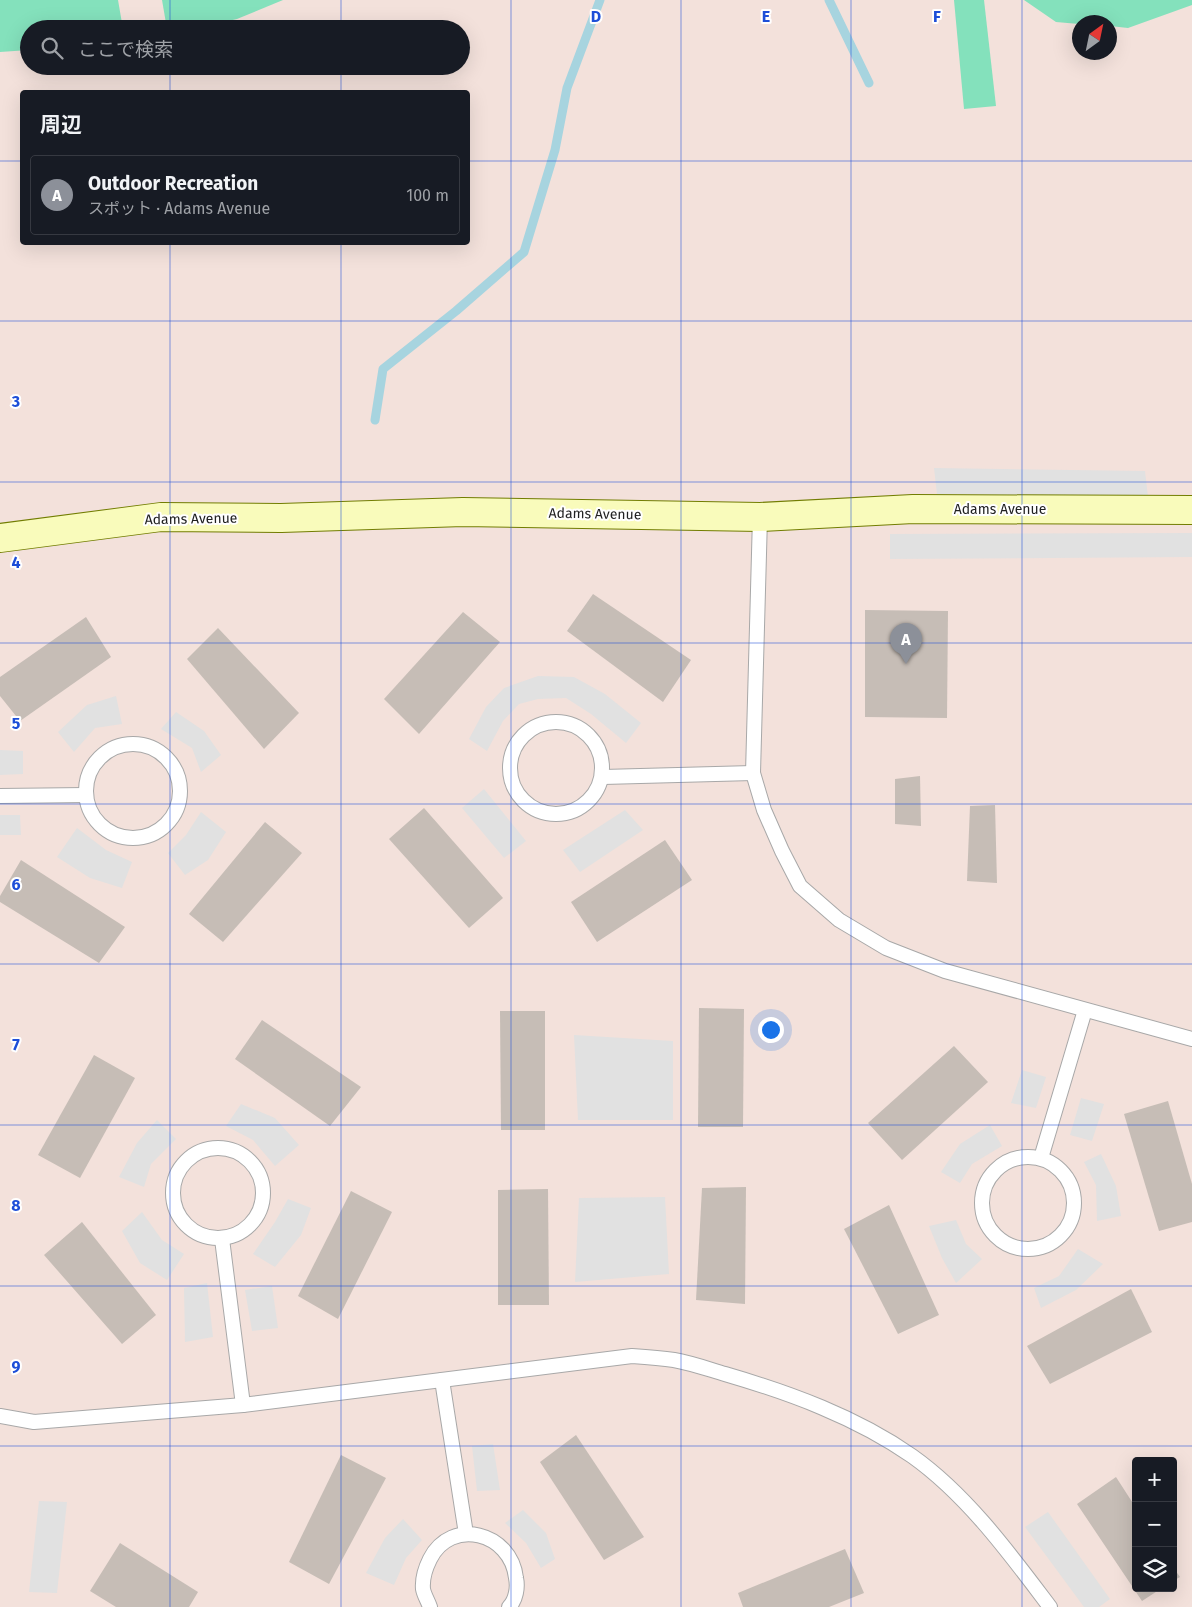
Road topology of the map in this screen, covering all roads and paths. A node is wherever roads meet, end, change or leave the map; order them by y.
1 (1192, 510) edge
2 (760, 517) junction
3 (0, 538) edge
4 (753, 773) junction
5 (603, 777) junction
6 (86, 794) junction
7 (0, 796) edge
8 (1085, 1010) junction
9 (1192, 1040) edge
10 (1041, 1158) junction
11 (222, 1239) junction
12 (442, 1380) junction
13 (243, 1405) junction
14 (0, 1416) edge
15 (466, 1534) junction
16 (430, 1607) edge
17 (510, 1607) edge
18 (1050, 1607) edge

1 - 2 street, Adams Avenue
2 - 3 street, Adams Avenue
2 - 4 lane
4 - 5 lane
4 - 8 lane
5 - 5 lane
6 - 6 lane
6 - 7 lane
8 - 9 lane
8 - 10 lane
10 - 10 lane
11 - 11 lane
11 - 13 lane
12 - 13 lane
12 - 15 lane
12 - 18 lane
13 - 14 lane
15 - 16 lane
15 - 17 lane

